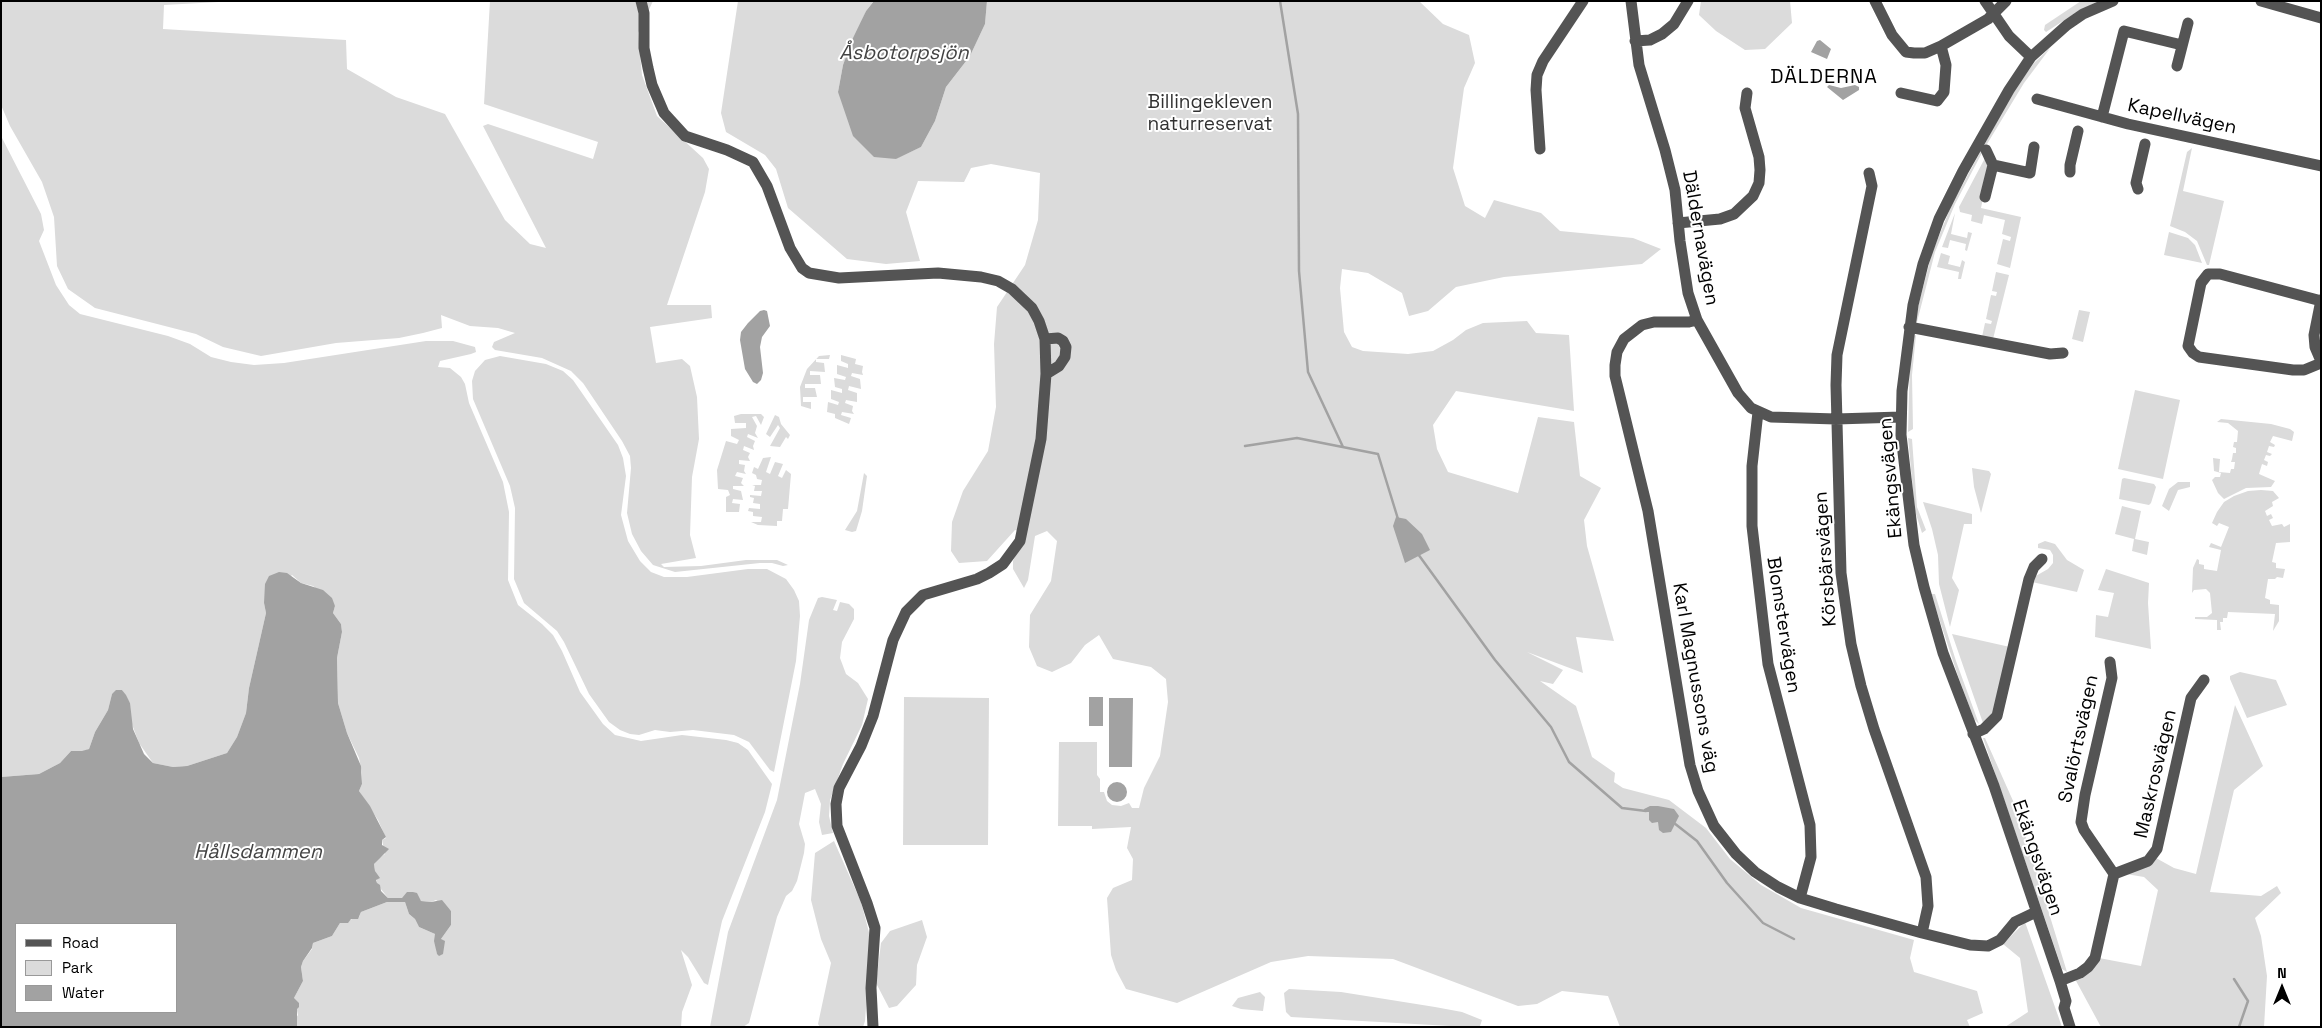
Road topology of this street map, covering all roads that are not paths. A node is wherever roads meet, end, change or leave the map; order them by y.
1 (640, 1) edge
2 (1583, 1) edge
3 (1630, 1) edge
4 (1688, 1) edge
5 (1875, 1) edge
6 (1985, 1) edge
7 (2006, 1) edge
8 (2113, 1) edge
9 (2261, 1) edge
10 (1993, 14) junction
11 (2321, 18) edge
12 (2188, 23) dead end
13 (1635, 41) junction
14 (2182, 45) junction
15 (1940, 46) junction
16 (2031, 57) junction
17 (2177, 66) dead end
18 (1747, 93) dead end
19 (1901, 93) dead end
20 (2037, 99) dead end
21 (2102, 117) junction
22 (2078, 131) dead end
23 (2145, 144) dead end
24 (2034, 147) dead end
25 (1540, 150) dead end
26 (1986, 150) dead end
27 (1993, 165) junction
28 (2321, 166) edge
29 (2070, 172) dead end
30 (1869, 173) dead end
31 (2138, 189) dead end
32 (1985, 197) dead end
33 (1678, 223) junction
34 (2321, 301) edge
35 (1697, 320) junction
36 (1909, 327) junction
37 (1044, 339) junction
38 (2062, 353) dead end
39 (2321, 362) edge
40 (1046, 374) junction
41 (1758, 412) junction
42 (1901, 417) junction
43 (1836, 419) junction
44 (2042, 559) dead end
45 (2110, 662) dead end
46 (2204, 680) dead end
47 (1973, 734) junction
48 (2114, 874) junction
49 (1800, 898) junction
50 (2036, 912) junction
51 (1922, 933) junction
52 (2060, 981) junction
53 (2066, 1001) junction
54 (873, 1027) edge
55 (2070, 1027) edge
56 (2078, 1027) edge

1 - 37 street
2 - 25 street
3 - 13 street, Däldernavägen
4 - 13 street
5 - 15 street
6 - 10 street
7 - 10 street
8 - 16 street, Ekängsvägen
9 - 11 street
10 - 15 street
10 - 16 street
12 - 14 street
13 - 33 street, Däldernavägen
14 - 17 street
14 - 21 street
15 - 19 street
16 - 36 street, Ekängsvägen
18 - 33 street
20 - 21 street, Kapellvägen
21 - 28 street, Kapellvägen
22 - 29 street
23 - 31 street
24 - 27 street
26 - 27 street
27 - 32 street
30 - 43 street, Körsbärsvägen
33 - 35 street, Däldernavägen
34 - 39 street
34 - 39 street
35 - 41 street, Däldernavägen
35 - 49 street, Karl Magnussons väg
36 - 38 street
36 - 42 street, Ekängsvägen
37 - 40 street
37 - 40 street
40 - 54 street
41 - 43 street, Däldernavägen
41 - 49 street, Blomstervägen
42 - 43 street, Däldernavägen
42 - 47 street, Ekängsvägen
43 - 51 street, Körsbärsvägen
44 - 47 street
45 - 48 street, Svalörtsvägen
46 - 48 street, Maskrosvägen
47 - 50 street, Ekängsvägen
48 - 52 street
49 - 51 street, Karl Magnussons väg
50 - 51 street, Karl Magnussons väg
50 - 52 street, Ekängsvägen
52 - 53 street, Ekängsvägen
53 - 55 street, Ekängsvägen
53 - 56 street, Ekängsvägen

